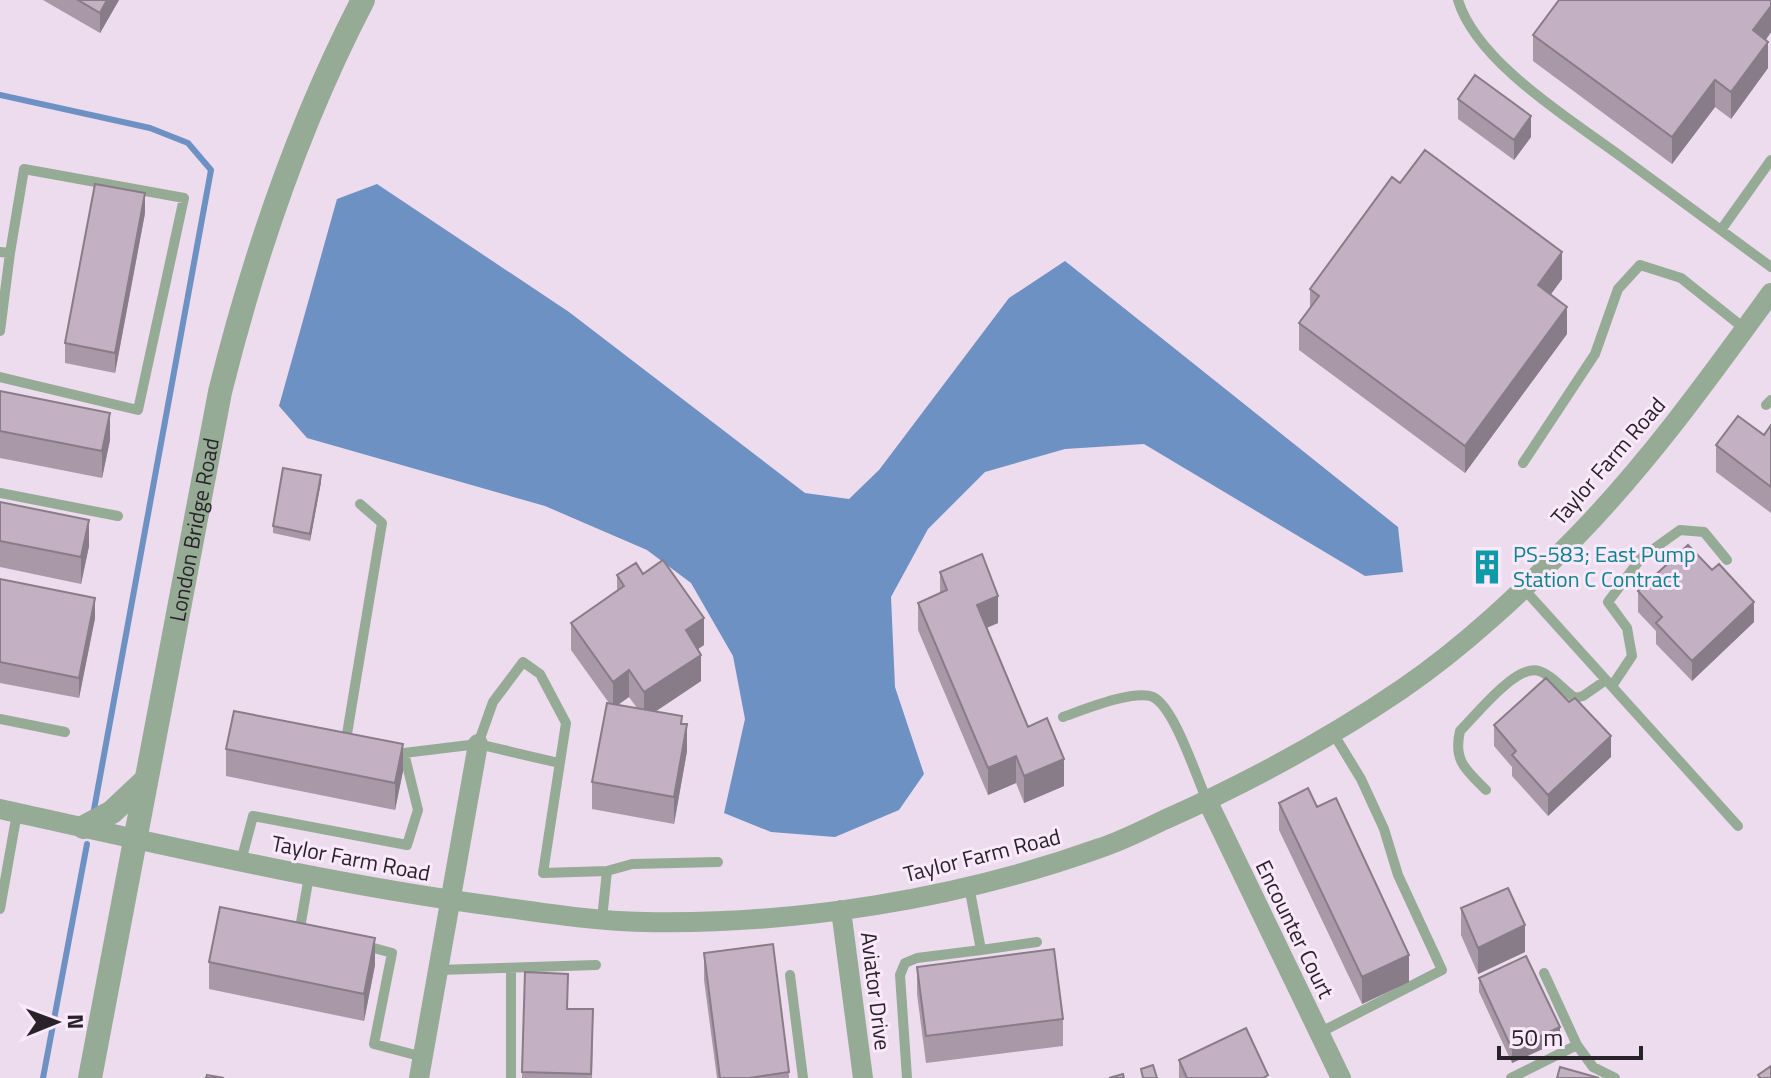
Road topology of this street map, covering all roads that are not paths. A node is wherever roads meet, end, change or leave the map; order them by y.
1 (363, 0) edge
2 (1458, 0) edge
3 (1771, 160) edge
4 (1721, 230) junction
5 (5, 253) edge
6 (1771, 267) edge
7 (1771, 293) edge
8 (1745, 329) junction
9 (0, 331) edge
10 (0, 377) edge
11 (1523, 463) dead end
12 (0, 493) edge
13 (360, 504) dead end
14 (118, 516) dead end
15 (1727, 560) dead end
16 (1523, 588) junction
17 (1609, 683) junction
18 (1063, 717) dead end
19 (0, 719) edge
20 (65, 732) dead end
21 (1333, 733) junction
22 (361, 743) edge
23 (478, 744) junction
24 (375, 746) edge
25 (404, 753) junction
26 (559, 763) junction
27 (145, 781) junction
28 (1486, 790) dead end
29 (1207, 800) junction
30 (9, 811) edge
31 (1738, 826) dead end
32 (84, 827) junction
33 (136, 838) junction
34 (241, 861) junction
35 (718, 862) dead end
36 (607, 871) junction
37 (309, 876) junction
38 (969, 886) junction
39 (450, 900) junction
40 (0, 909) edge
41 (841, 910) junction
42 (602, 919) junction
43 (312, 931) edge
44 (348, 941) edge
45 (1037, 942) dead end
46 (981, 950) junction
47 (596, 965) dead end
48 (511, 969) junction
49 (438, 970) junction
50 (1544, 973) dead end
51 (790, 975) dead end
52 (1319, 1033) junction
53 (1577, 1045) junction
54 (423, 1057) junction
55 (90, 1078) edge
56 (419, 1078) edge
57 (511, 1078) edge
58 (803, 1078) edge
59 (863, 1078) edge
60 (907, 1078) edge
61 (1341, 1078) edge
62 (1511, 1078) edge
63 (1615, 1078) edge

1 - 27 street, London Bridge Road
2 - 4 lane
3 - 4 lane
4 - 6 lane
5 - 9 lane
5 - 10 lane
7 - 8 street, Taylor Farm Road
8 - 11 lane
8 - 16 street, Taylor Farm Road
12 - 14 lane
13 - 22 lane
15 - 17 lane
16 - 17 lane
16 - 21 street, Taylor Farm Road
17 - 28 lane
17 - 31 lane
18 - 29 lane
19 - 20 lane
21 - 29 street, Taylor Farm Road
21 - 52 lane
23 - 25 lane
23 - 26 lane
23 - 26 lane
23 - 39 street
24 - 25 lane
25 - 34 lane
26 - 36 lane
27 - 32 street
27 - 33 street, London Bridge Road
29 - 38 street, Taylor Farm Road
29 - 52 street, Encounter Court
30 - 32 street, Taylor Farm Road
30 - 40 lane
32 - 33 street, Taylor Farm Road
33 - 34 street, Taylor Farm Road
33 - 55 street, London Bridge Road
34 - 37 street, Taylor Farm Road
35 - 36 lane
36 - 42 lane
37 - 39 street, Taylor Farm Road
37 - 43 lane
38 - 41 street, Taylor Farm Road
38 - 46 lane
39 - 42 street, Taylor Farm Road
39 - 49 street
41 - 42 street, Taylor Farm Road
41 - 59 street, Aviator Drive
44 - 54 lane
45 - 46 lane
46 - 60 lane
47 - 48 lane
48 - 49 lane
48 - 57 lane
49 - 54 street
50 - 53 lane
51 - 58 lane
52 - 61 street, Encounter Court
53 - 62 lane
53 - 63 lane
54 - 56 street

